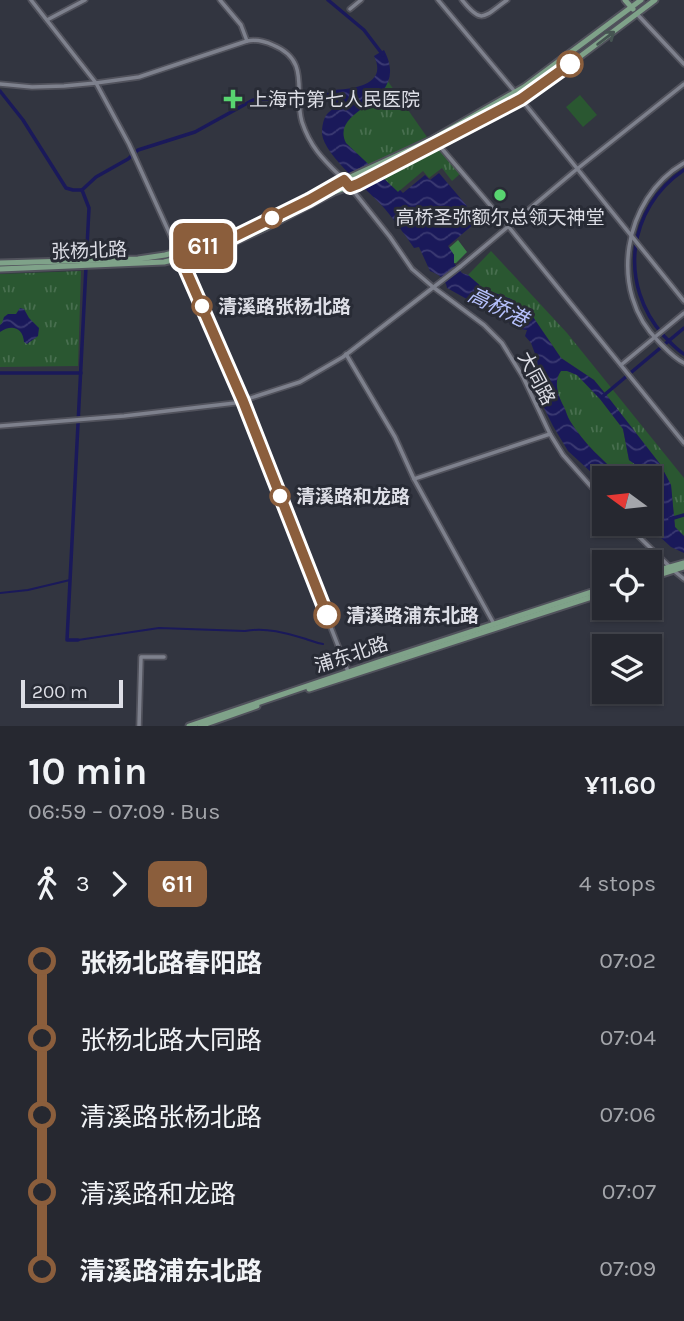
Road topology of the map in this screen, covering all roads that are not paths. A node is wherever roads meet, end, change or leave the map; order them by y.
1 (31, 0) edge
2 (84, 0) edge
3 (220, 0) edge
4 (361, 0) edge
5 (438, 0) edge
6 (462, 0) edge
7 (507, 0) edge
8 (625, 0) edge
9 (640, 0) edge
10 (656, 0) edge
11 (631, 7) junction
12 (350, 9) dead end
13 (637, 14) junction
14 (47, 20) junction
15 (247, 41) junction
16 (684, 64) edge
17 (96, 83) junction
18 (0, 84) edge
19 (684, 84) edge
20 (515, 92) junction
21 (521, 99) junction
22 (435, 141) junction
23 (684, 163) edge
24 (577, 169) junction
25 (344, 180) junction
26 (350, 187) junction
27 (508, 226) junction
28 (633, 238) junction
29 (180, 255) junction
30 (0, 263) edge
31 (85, 264) junction
32 (0, 269) edge
33 (435, 286) junction
34 (684, 301) edge
35 (684, 313) edge
36 (656, 336) junction
37 (346, 354) junction
38 (684, 363) edge
39 (621, 365) junction
40 (243, 401) junction
41 (0, 426) edge
42 (550, 434) junction
43 (684, 443) edge
44 (414, 479) junction
45 (592, 488) edge
46 (638, 536) edge
47 (684, 565) edge
48 (671, 569) junction
49 (662, 572) edge
50 (684, 579) edge
51 (592, 595) edge
52 (592, 595) edge
53 (494, 624) junction
54 (164, 657) dead end
55 (349, 674) junction
56 (139, 726) edge
57 (189, 726) edge
58 (200, 726) edge

1 - 14 street
2 - 14 street
3 - 15 street
4 - 12 street
5 - 20 street
6 - 7 street
8 - 11 main road
9 - 11 main road, 张杨北路
10 - 13 main road, 张杨北路
11 - 13 main road
11 - 20 main road, 张杨北路
13 - 16 street
21 -> 13 main road, 张杨北路
14 - 17 street
15 - 17 street
15 - 25 street
17 - 18 street
17 - 29 street
19 - 24 street
20 - 21 street
20 - 22 main road, 张杨北路
21 - 22 main road, 张杨北路
21 - 24 street
22 - 25 main road, 张杨北路
22 - 26 main road, 张杨北路
22 - 27 street
23 - 28 street
24 - 27 street
24 - 28 street
25 - 26 main road
25 - 29 main road, 张杨北路
26 - 29 main road, 张杨北路
26 - 33 street, 大同路
27 - 33 street
27 - 39 street
28 - 34 street
28 - 36 street
29 - 31 main road, 张杨北路
29 - 40 street
30 - 31 main road, 张杨北路
31 - 32 main road, 张杨北路
33 - 37 street
33 - 42 street, 大同路
35 - 36 street
36 - 38 street
36 - 39 street
37 - 40 street
37 - 44 street
39 - 43 street
40 - 41 street
40 - 55 street
42 - 44 street
42 - 45 street, 大同路
44 - 53 street
46 - 48 street
47 - 48 main road
48 - 49 main road
48 - 50 street
51 - 55 main road, 浦东北路
52 - 53 main road, 浦东北路
53 - 55 main road, 浦东北路
54 - 56 street
55 - 57 main road, 浦东北路
55 - 58 main road, 浦东北路

